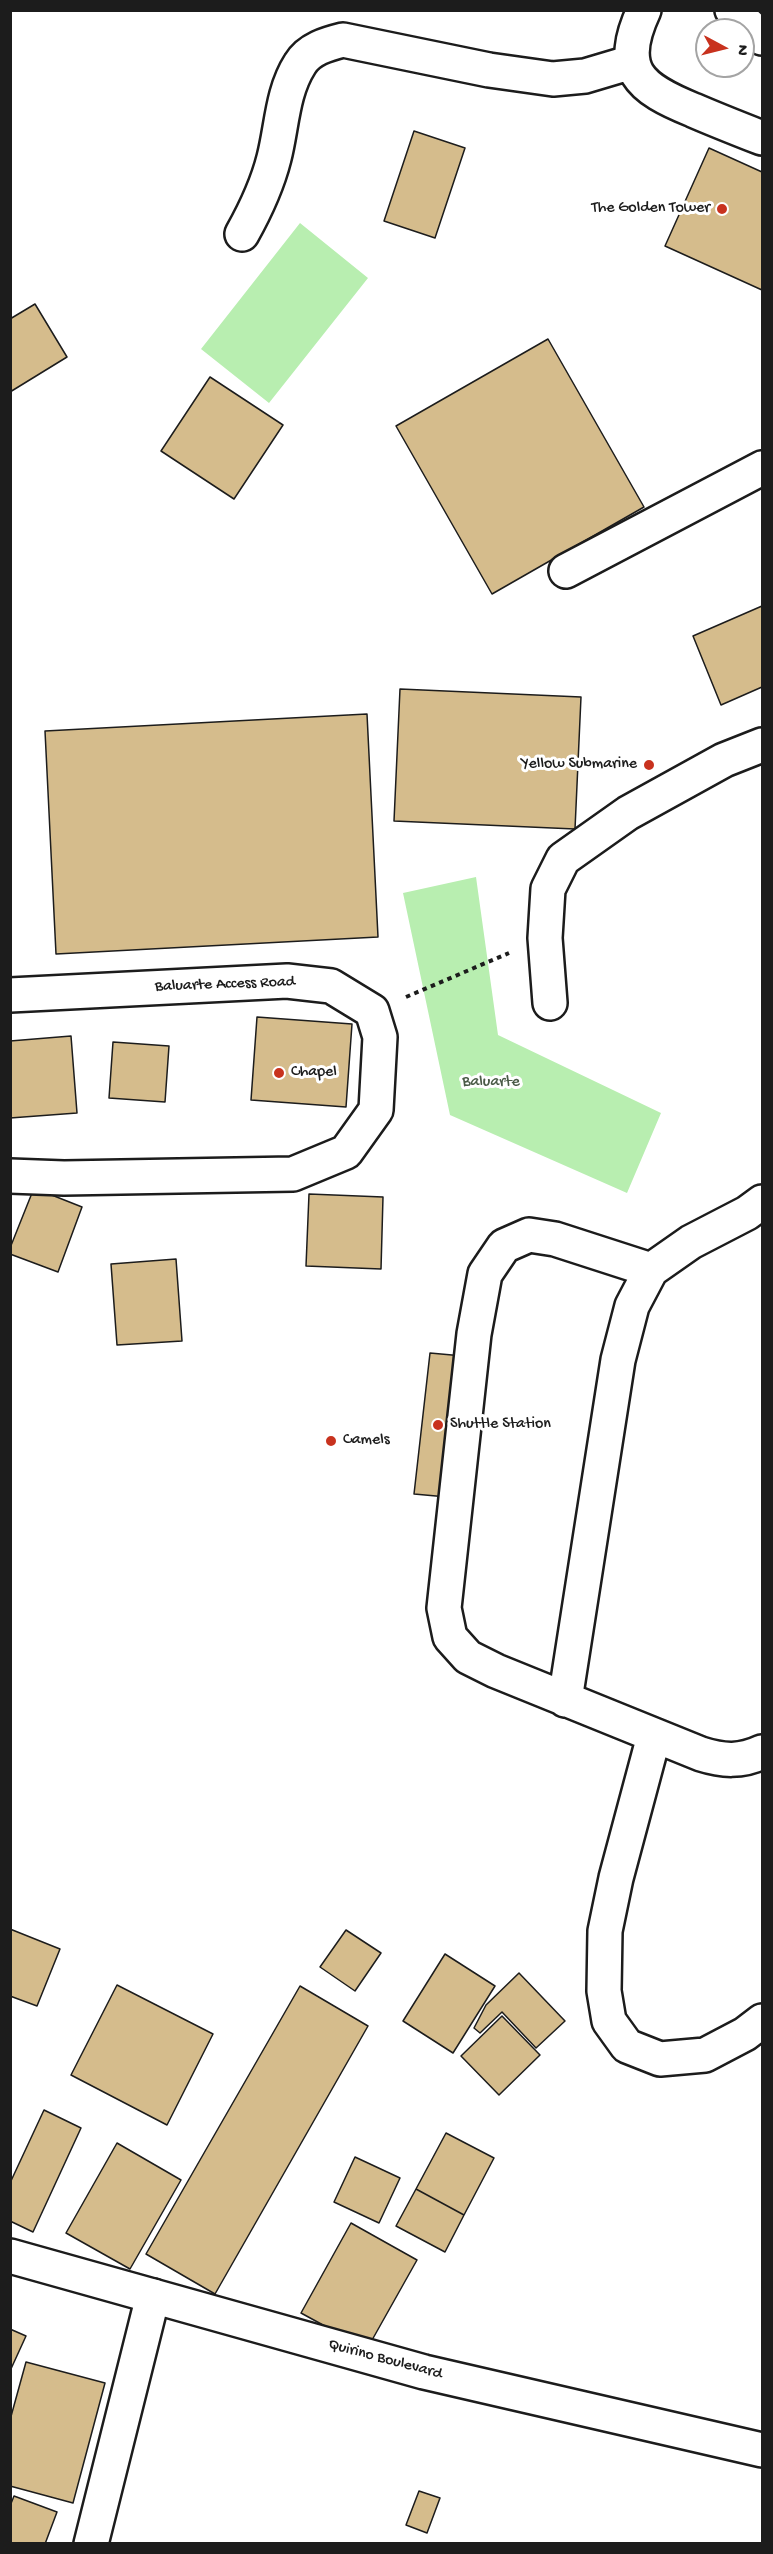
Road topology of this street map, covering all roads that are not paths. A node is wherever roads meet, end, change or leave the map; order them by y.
1 (644, 10) edge
2 (732, 10) edge
3 (762, 38) edge
4 (632, 62) junction
5 (762, 138) edge
6 (242, 234) dead end
7 (762, 468) edge
8 (566, 571) dead end
9 (762, 745) edge
10 (10, 995) edge
11 (550, 1004) dead end
12 (10, 1176) edge
13 (762, 1202) edge
14 (651, 1270) junction
15 (566, 1700) junction
16 (654, 1736) junction
17 (762, 1752) edge
18 (762, 2021) edge
19 (10, 2256) edge
20 (153, 2296) junction
21 (762, 2450) edge
22 (91, 2544) edge

1 - 4 main road
2 - 3 main road
4 - 5 main road
4 - 6 main road
7 - 8 main road
9 - 11 main road
10 - 12 main road, Baluarte Access Road
13 - 14 main road
14 - 15 main road
14 - 15 main road
15 - 16 main road
16 - 17 main road
16 - 18 main road
19 - 20 main road, Quirino Boulevard
20 - 21 main road, Quirino Boulevard
20 - 22 main road

